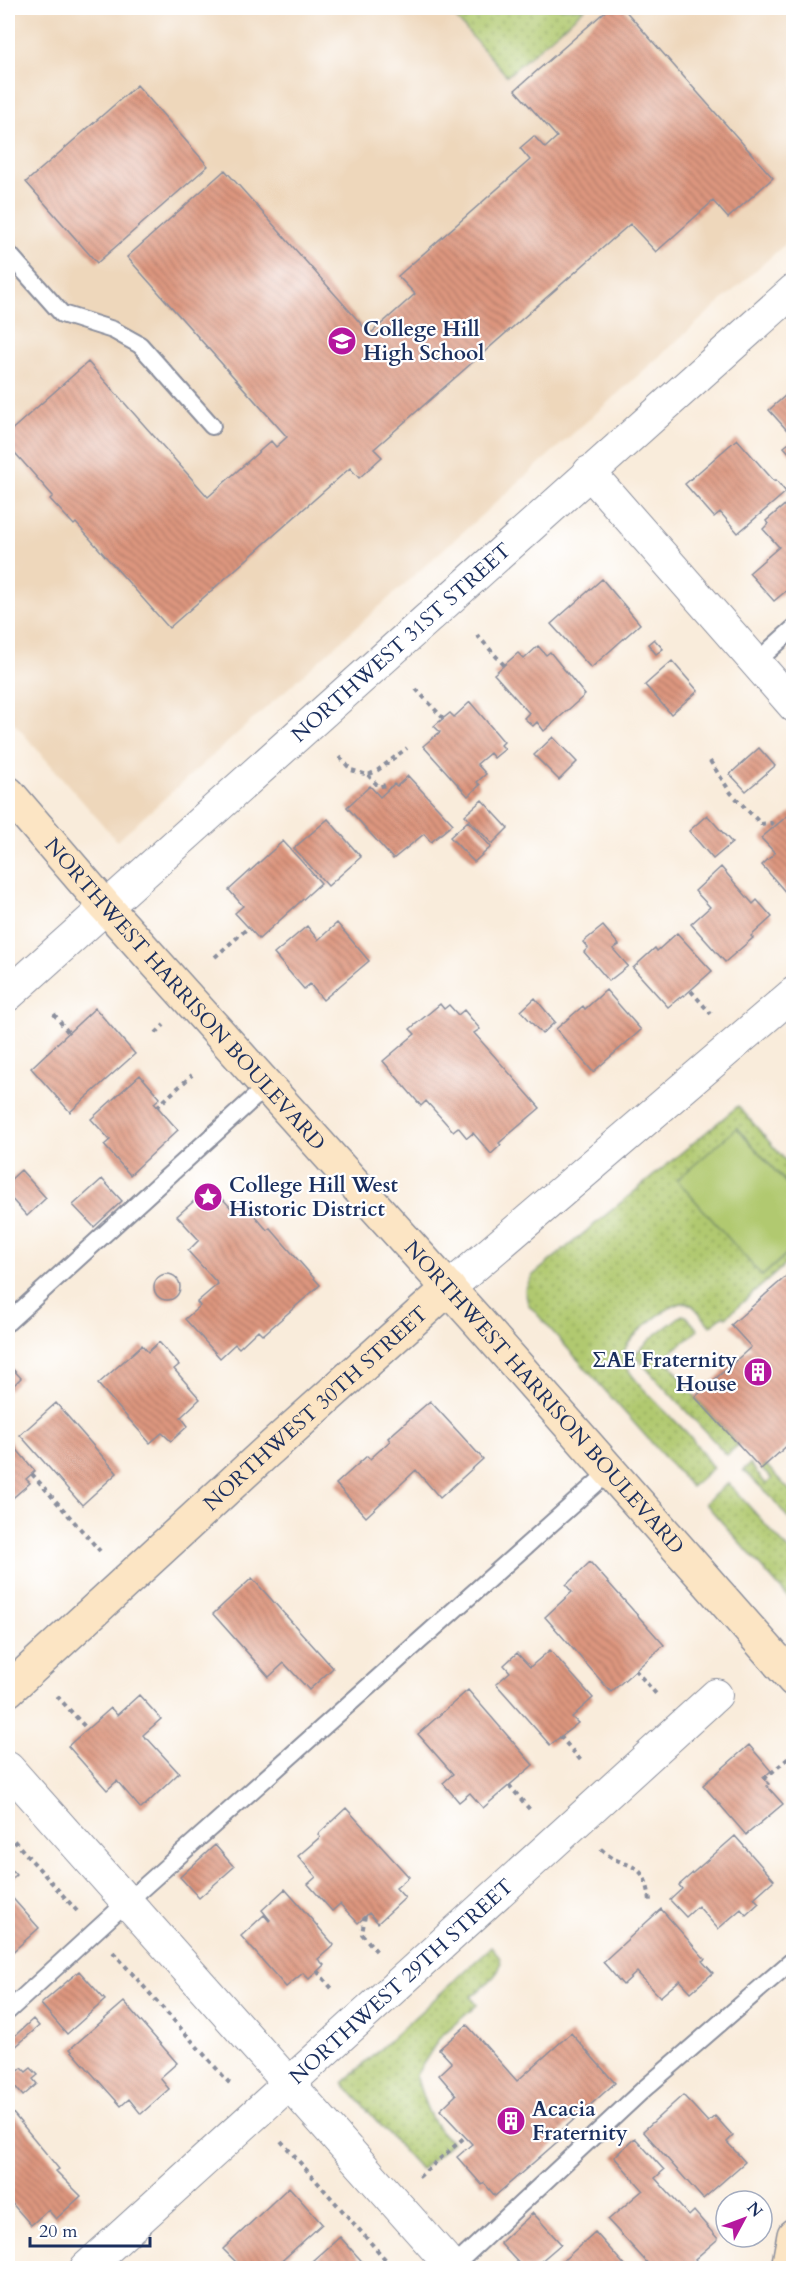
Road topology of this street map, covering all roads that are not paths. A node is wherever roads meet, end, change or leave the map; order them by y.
1 (8, 253) edge
2 (794, 290) edge
3 (212, 426) dead end
4 (589, 472) junction
5 (794, 628) edge
6 (755, 663) junction
7 (794, 706) edge
8 (8, 793) edge
9 (105, 906) junction
10 (794, 993) edge
11 (8, 995) edge
12 (267, 1086) junction
13 (448, 1288) junction
14 (8, 1322) edge
15 (610, 1471) junction
16 (794, 1680) edge
17 (8, 1690) edge
18 (716, 1695) dead end
19 (8, 1768) edge
20 (127, 1902) junction
21 (794, 1959) edge
22 (8, 2011) edge
23 (288, 2084) junction
24 (794, 2235) edge
25 (86, 2268) edge
26 (453, 2268) edge
27 (788, 2268) edge

1 - 3 lane
2 - 4 street, NORTHWEST 31ST STREET
4 - 6 street
4 - 9 street, NORTHWEST 31ST STREET
5 - 6 lane
6 - 7 street
8 - 9 main road, NORTHWEST HARRISON BOULEVARD
9 - 11 street, NORTHWEST 31ST STREET
9 - 12 main road, NORTHWEST HARRISON BOULEVARD
10 - 13 street, NORTHWEST 30TH STREET
12 - 13 main road, NORTHWEST HARRISON BOULEVARD
12 - 14 lane
13 - 15 main road, NORTHWEST HARRISON BOULEVARD
13 - 17 main road, NORTHWEST 30TH STREET
15 - 16 main road, NORTHWEST HARRISON BOULEVARD
15 - 20 lane
18 - 23 street, NORTHWEST 29TH STREET
19 - 20 street
20 - 22 lane
20 - 23 street
21 - 26 lane
23 - 25 street, NORTHWEST 29TH STREET
23 - 26 street
24 - 27 main road

